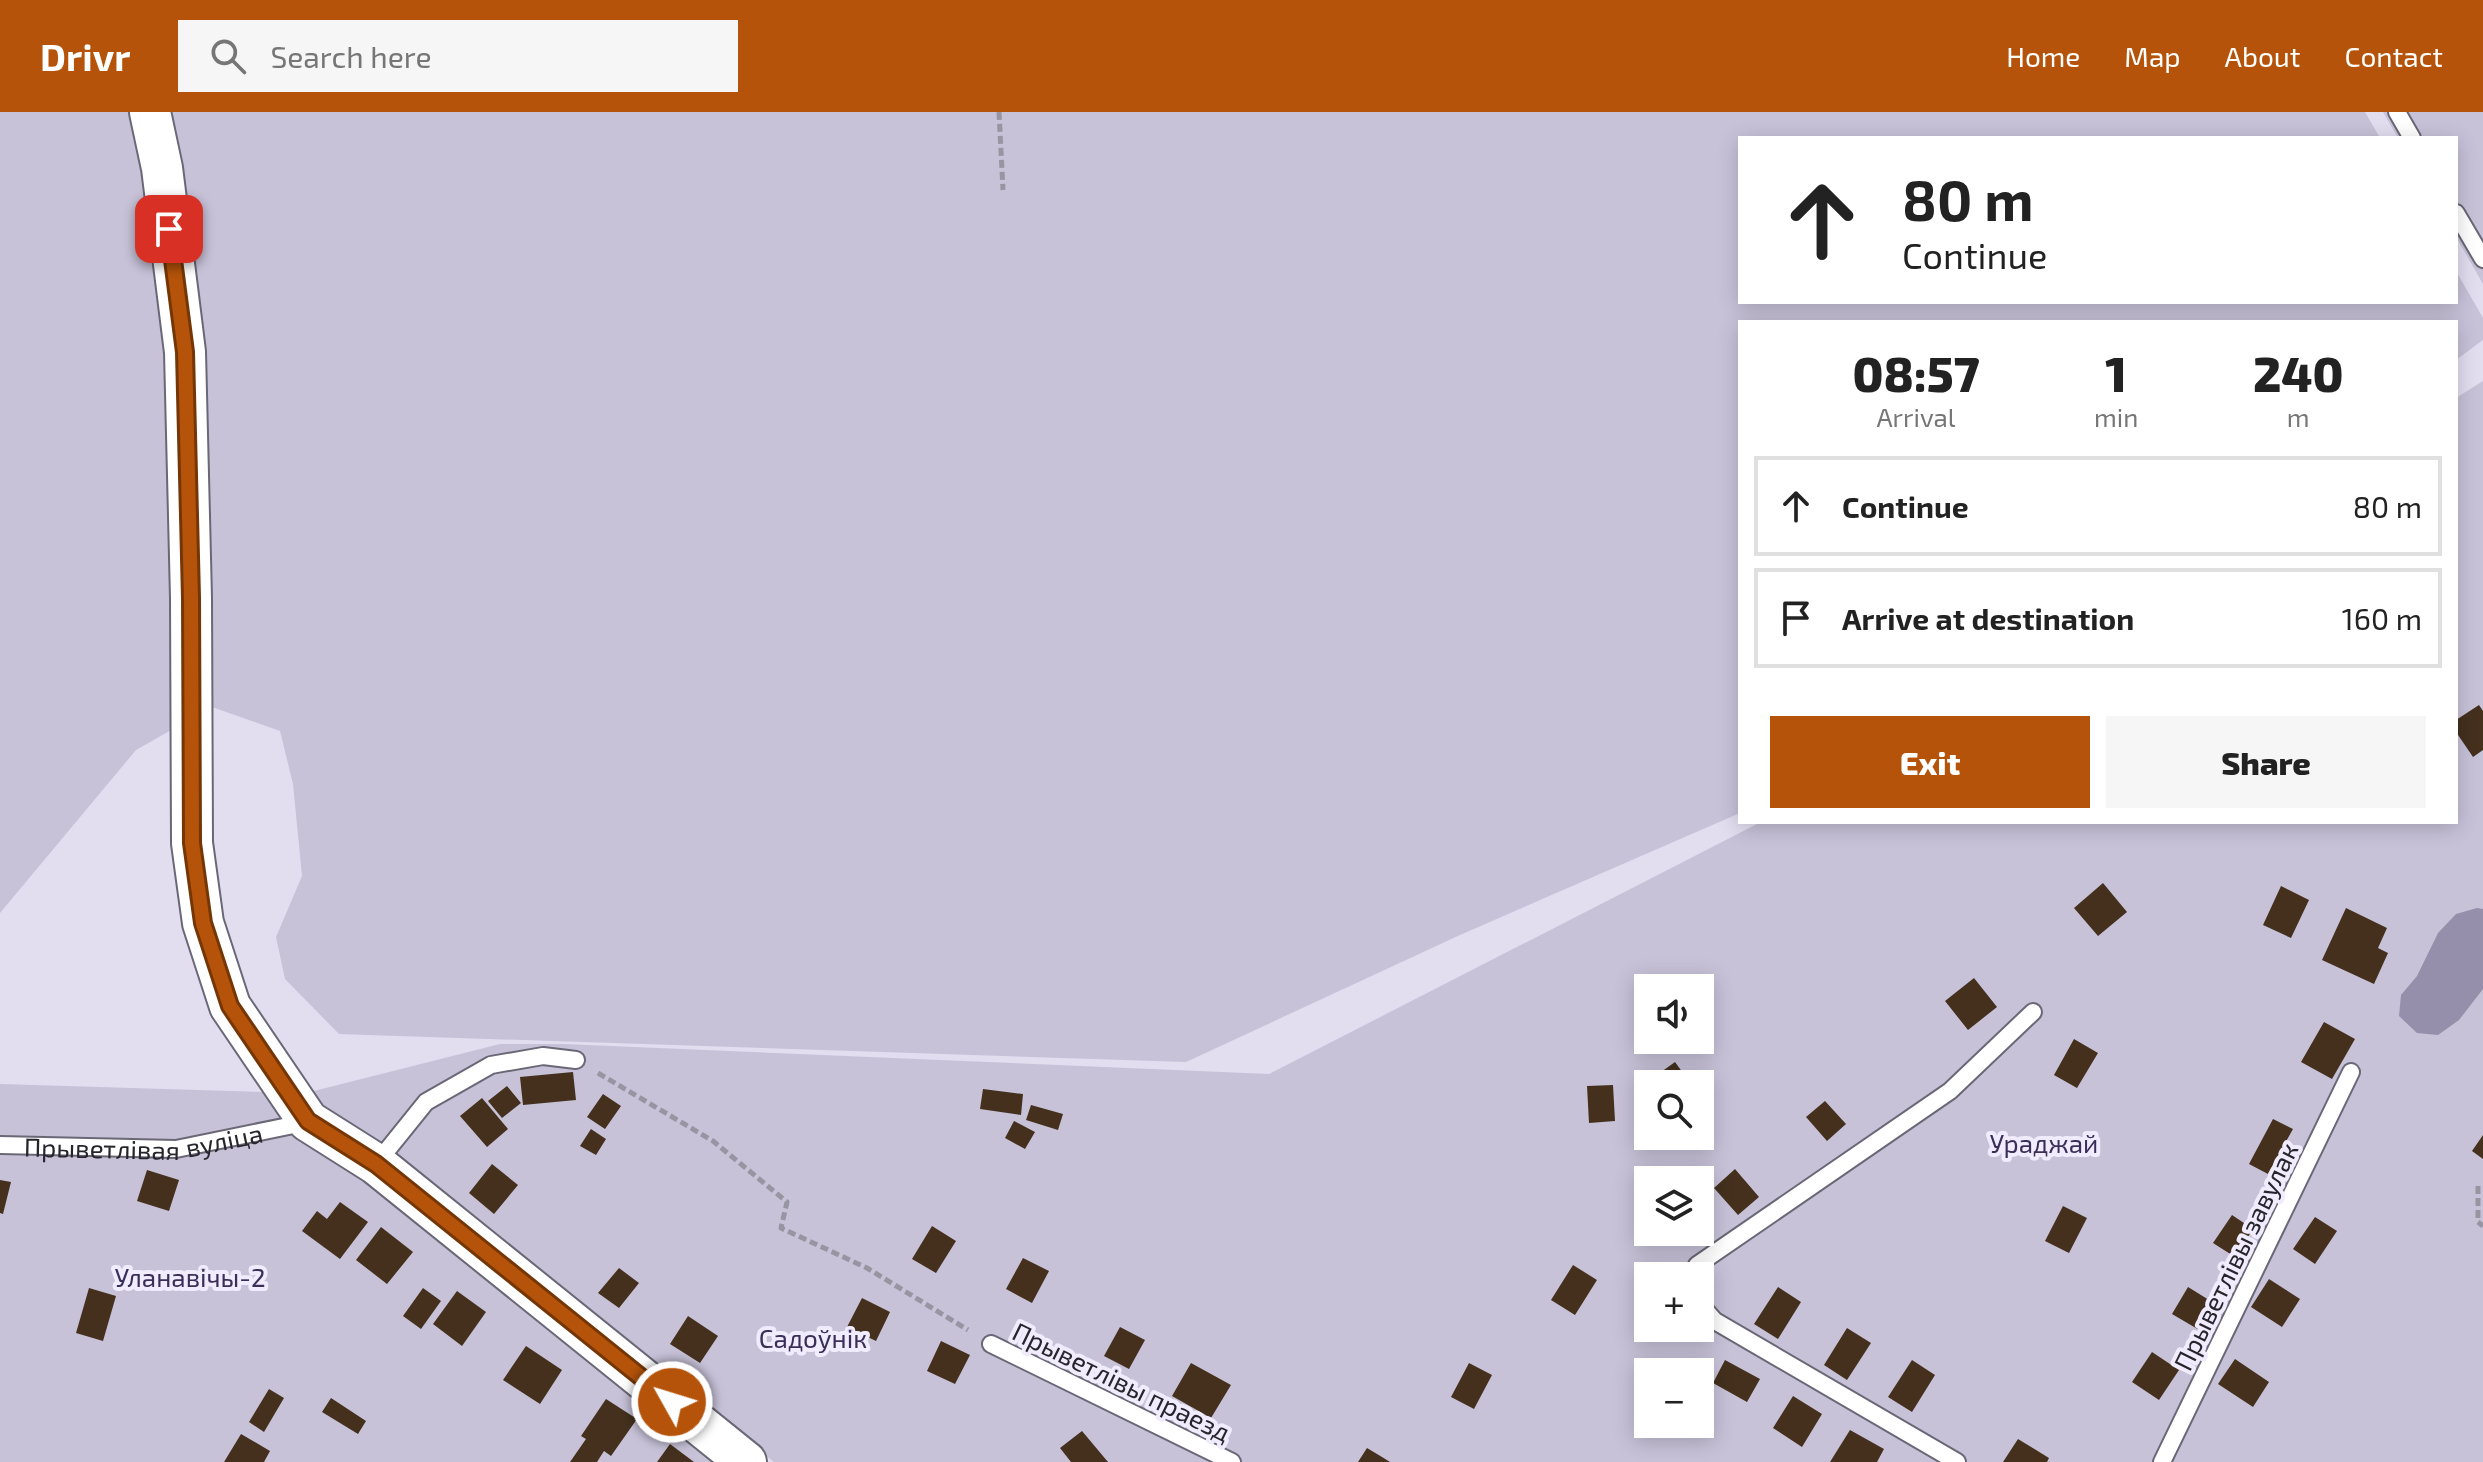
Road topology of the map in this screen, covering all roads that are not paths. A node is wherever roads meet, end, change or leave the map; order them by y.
1 (150, 112) edge
2 (2397, 112) edge
3 (2411, 136) edge
4 (2458, 216) edge
5 (2483, 259) edge
6 (2033, 1012) dead end
7 (576, 1060) road end
8 (2351, 1072) dead end
9 (308, 1121) junction
10 (0, 1145) edge
11 (376, 1164) junction
12 (1701, 1262) edge
13 (1714, 1320) edge
14 (991, 1344) road end
15 (746, 1462) edge
16 (1232, 1462) edge
17 (1957, 1462) edge
18 (2162, 1462) edge

1 - 9 street
2 - 3 lane
4 - 5 lane
6 - 12 lane
7 - 11 lane
8 - 18 lane, Прыветлівы завулак
9 - 10 lane, Прыветлівая вуліца
9 - 11 street
11 - 15 street
13 - 17 lane
14 - 16 lane, Прыветлівы праезд

